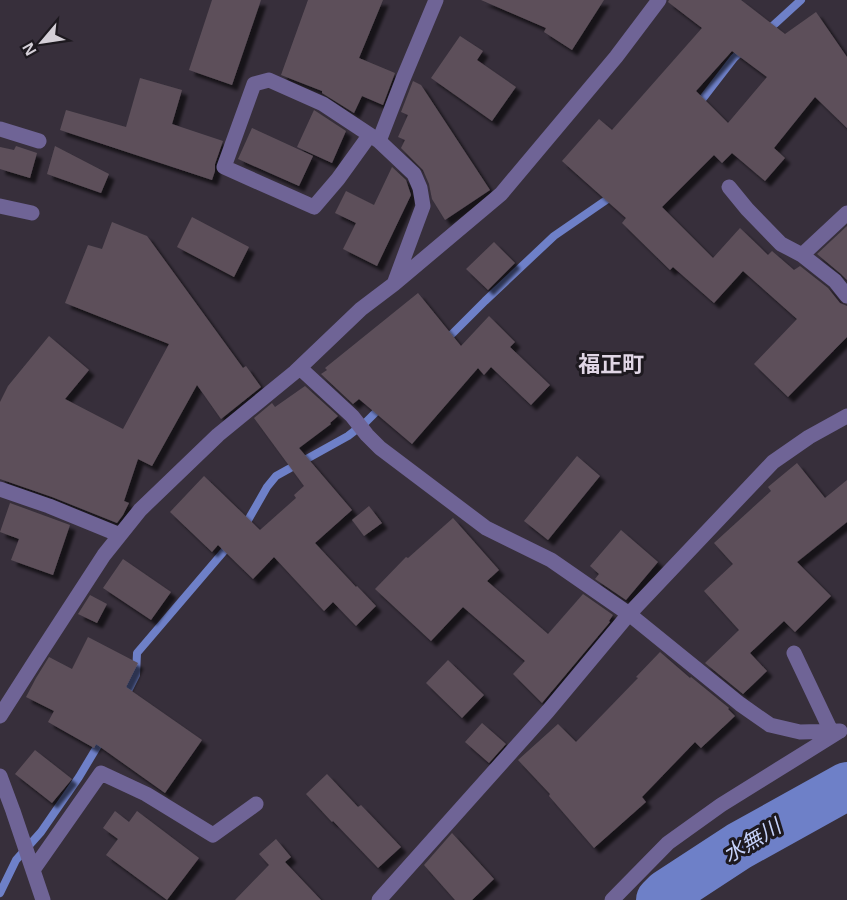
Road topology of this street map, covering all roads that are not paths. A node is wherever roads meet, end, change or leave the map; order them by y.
1 (436, 0) edge
2 (659, 0) edge
3 (0, 129) edge
4 (374, 138) junction
5 (39, 141) dead end
6 (729, 188) dead end
7 (0, 206) edge
8 (32, 213) dead end
9 (847, 213) edge
10 (802, 255) junction
11 (394, 284) junction
12 (847, 296) edge
13 (300, 368) junction
14 (847, 416) edge
15 (0, 489) edge
16 (120, 535) junction
17 (629, 614) junction
18 (794, 653) dead end
19 (0, 716) edge
20 (840, 730) edge
21 (0, 776) edge
22 (256, 804) dead end
23 (33, 870) junction
24 (43, 900) edge
25 (379, 900) edge
26 (612, 900) edge

1 - 4 street
2 - 11 street
3 - 5 street
4 - 4 street
4 - 11 street
6 - 10 street
7 - 8 street
9 - 10 street
10 - 12 street
11 - 13 street
13 - 16 street
13 - 17 street
14 - 17 street
15 - 16 street
16 - 19 street
17 - 20 street
17 - 25 street
18 - 20 street
20 - 26 street
21 - 23 street
22 - 23 street
23 - 24 street

